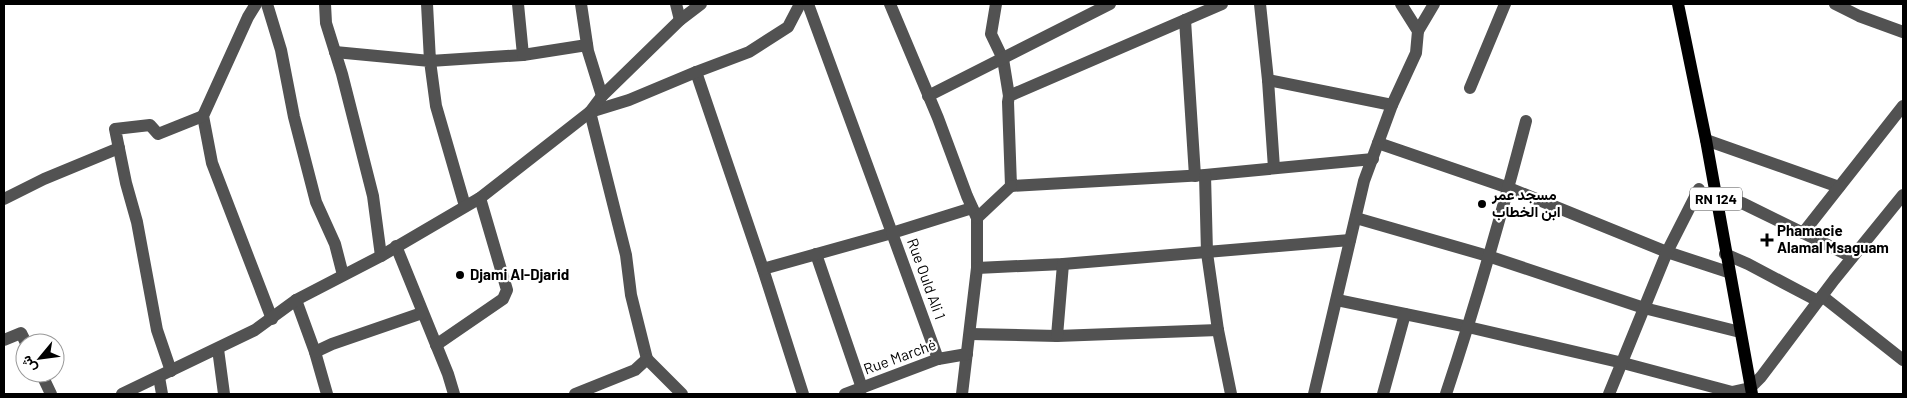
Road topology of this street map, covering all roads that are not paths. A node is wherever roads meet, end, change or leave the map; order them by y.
1 (256, 4) edge
2 (267, 4) edge
3 (325, 4) edge
4 (427, 4) edge
5 (518, 4) edge
6 (582, 4) edge
7 (676, 4) edge
8 (701, 4) edge
9 (800, 4) edge
10 (808, 4) edge
11 (890, 4) edge
12 (996, 4) edge
13 (1109, 4) edge
14 (1222, 4) edge
15 (1260, 4) edge
16 (1401, 4) edge
17 (1434, 4) edge
18 (1505, 4) edge
19 (1678, 4) edge
20 (1835, 4) edge
21 (680, 20) junction
22 (1185, 20) junction
23 (1418, 31) junction
24 (1903, 32) edge
25 (587, 45) junction
26 (335, 52) junction
27 (523, 55) junction
28 (1003, 59) junction
29 (430, 61) junction
30 (696, 72) junction
31 (1268, 80) junction
32 (1470, 88) dead end
33 (602, 96) junction
34 (928, 96) junction
35 (1010, 96) junction
36 (1392, 105) junction
37 (1903, 106) edge
38 (590, 112) junction
39 (202, 116) junction
40 (1526, 121) dead end
41 (1706, 140) junction
42 (1378, 143) junction
43 (119, 148) junction
44 (1372, 159) junction
45 (1274, 168) junction
46 (1200, 175) junction
47 (1011, 186) junction
48 (1839, 187) junction
49 (1509, 188) junction
50 (1699, 190) dead end
51 (1715, 195) junction
52 (1903, 195) edge
53 (480, 198) junction
54 (4, 199) edge
55 (465, 206) junction
56 (975, 213) junction
57 (1356, 218) junction
58 (892, 233) junction
59 (1804, 233) junction
60 (1350, 240) junction
61 (396, 246) junction
62 (1668, 252) junction
63 (1207, 253) junction
64 (816, 254) junction
65 (1725, 254) junction
66 (381, 256) junction
67 (1488, 256) junction
68 (1852, 257) junction
69 (1063, 264) junction
70 (977, 268) junction
71 (763, 269) junction
72 (1728, 272) junction
73 (343, 275) junction
74 (1820, 298) junction
75 (296, 300) junction
76 (1337, 300) junction
77 (1644, 308) junction
78 (422, 313) junction
79 (1404, 314) junction
80 (272, 319) junction
81 (1468, 327) junction
82 (1218, 330) junction
83 (1740, 332) junction
84 (970, 334) junction
85 (1057, 336) junction
86 (436, 345) junction
87 (218, 349) junction
88 (315, 352) junction
89 (967, 354) junction
90 (646, 359) junction
91 (938, 359) junction
92 (1903, 360) edge
93 (1623, 363) junction
94 (171, 371) junction
95 (159, 377) junction
96 (862, 388) junction
97 (1751, 391) edge
98 (122, 394) edge
99 (162, 394) edge
100 (224, 394) edge
101 (327, 394) edge
102 (454, 394) edge
103 (575, 394) edge
104 (682, 394) edge
105 (803, 394) edge
106 (845, 394) edge
107 (962, 394) edge
108 (1231, 394) edge
109 (1314, 394) edge
110 (1383, 394) edge
111 (1446, 394) edge
112 (1609, 394) edge

1 - 39 street
2 - 73 street
3 - 26 street
4 - 29 street
5 - 27 street
6 - 25 street
7 - 21 street
8 - 21 street
9 - 30 street
10 - 58 street
11 - 34 street
12 - 28 street
13 - 28 street
14 - 22 street
15 - 31 street
16 - 23 street
17 - 23 street
18 - 32 street
19 - 41 main road, RN 124
20 - 24 street
21 - 33 street
22 - 35 street
22 - 46 street
23 - 36 street
25 - 27 street
25 - 33 street
26 - 29 street
26 - 66 street
27 - 29 street
28 - 34 street
28 - 35 street
29 - 55 street
30 - 38 street
30 - 71 street
31 - 36 street
31 - 45 street
33 - 38 street
34 - 56 street
35 - 47 street
36 - 42 street
37 - 48 street
38 - 53 street
38 - 90 street
39 - 43 street
39 - 80 street
40 - 49 street
41 - 48 street
41 - 51 main road, RN 124
42 - 44 street
42 - 49 street
43 - 54 street
43 - 94 street
44 - 45 street
44 - 57 street
45 - 46 street
46 - 47 street
46 - 63 street
47 - 56 street
48 - 59 street
49 - 62 street
49 - 67 street
50 - 62 street
51 - 59 street
51 - 65 main road, RN 124
52 - 68 street
53 - 55 street
53 - 86 street
55 - 61 street
56 - 58 street, Rue Ould Ali 1
56 - 70 street
57 - 60 street
57 - 67 street
58 - 64 street
58 - 91 street, Rue Ould Ali 1
59 - 68 street
60 - 63 street
60 - 76 street
61 - 66 street
61 - 78 street
62 - 72 street
62 - 77 street
63 - 69 street
63 - 82 street
64 - 71 street
64 - 96 street
65 - 72 main road, RN 124
65 - 74 street
66 - 73 street
67 - 77 street
67 - 81 street
68 - 74 street
69 - 70 street
69 - 85 street
70 - 84 street
71 - 105 street
72 - 83 main road, RN 124
73 - 75 street
74 - 92 street
74 - 97 street
75 - 80 street
75 - 88 street
76 - 79 street
76 - 109 street
77 - 83 street
77 - 93 street
78 - 86 street
78 - 88 street
79 - 81 street
79 - 110 street
80 - 87 street
81 - 93 street
81 - 111 street
82 - 85 street
82 - 108 street
83 - 97 main road, RN 124
84 - 85 street
84 - 89 street
86 - 102 street
87 - 94 street
87 - 100 street
88 - 101 street
89 - 91 street, Rue Marché
89 - 107 street
90 - 103 street
90 - 104 street
91 - 96 street, Rue Marché
93 - 97 street
93 - 112 street
94 - 95 street
95 - 98 street
95 - 99 street
96 - 106 street, Rue Marché

